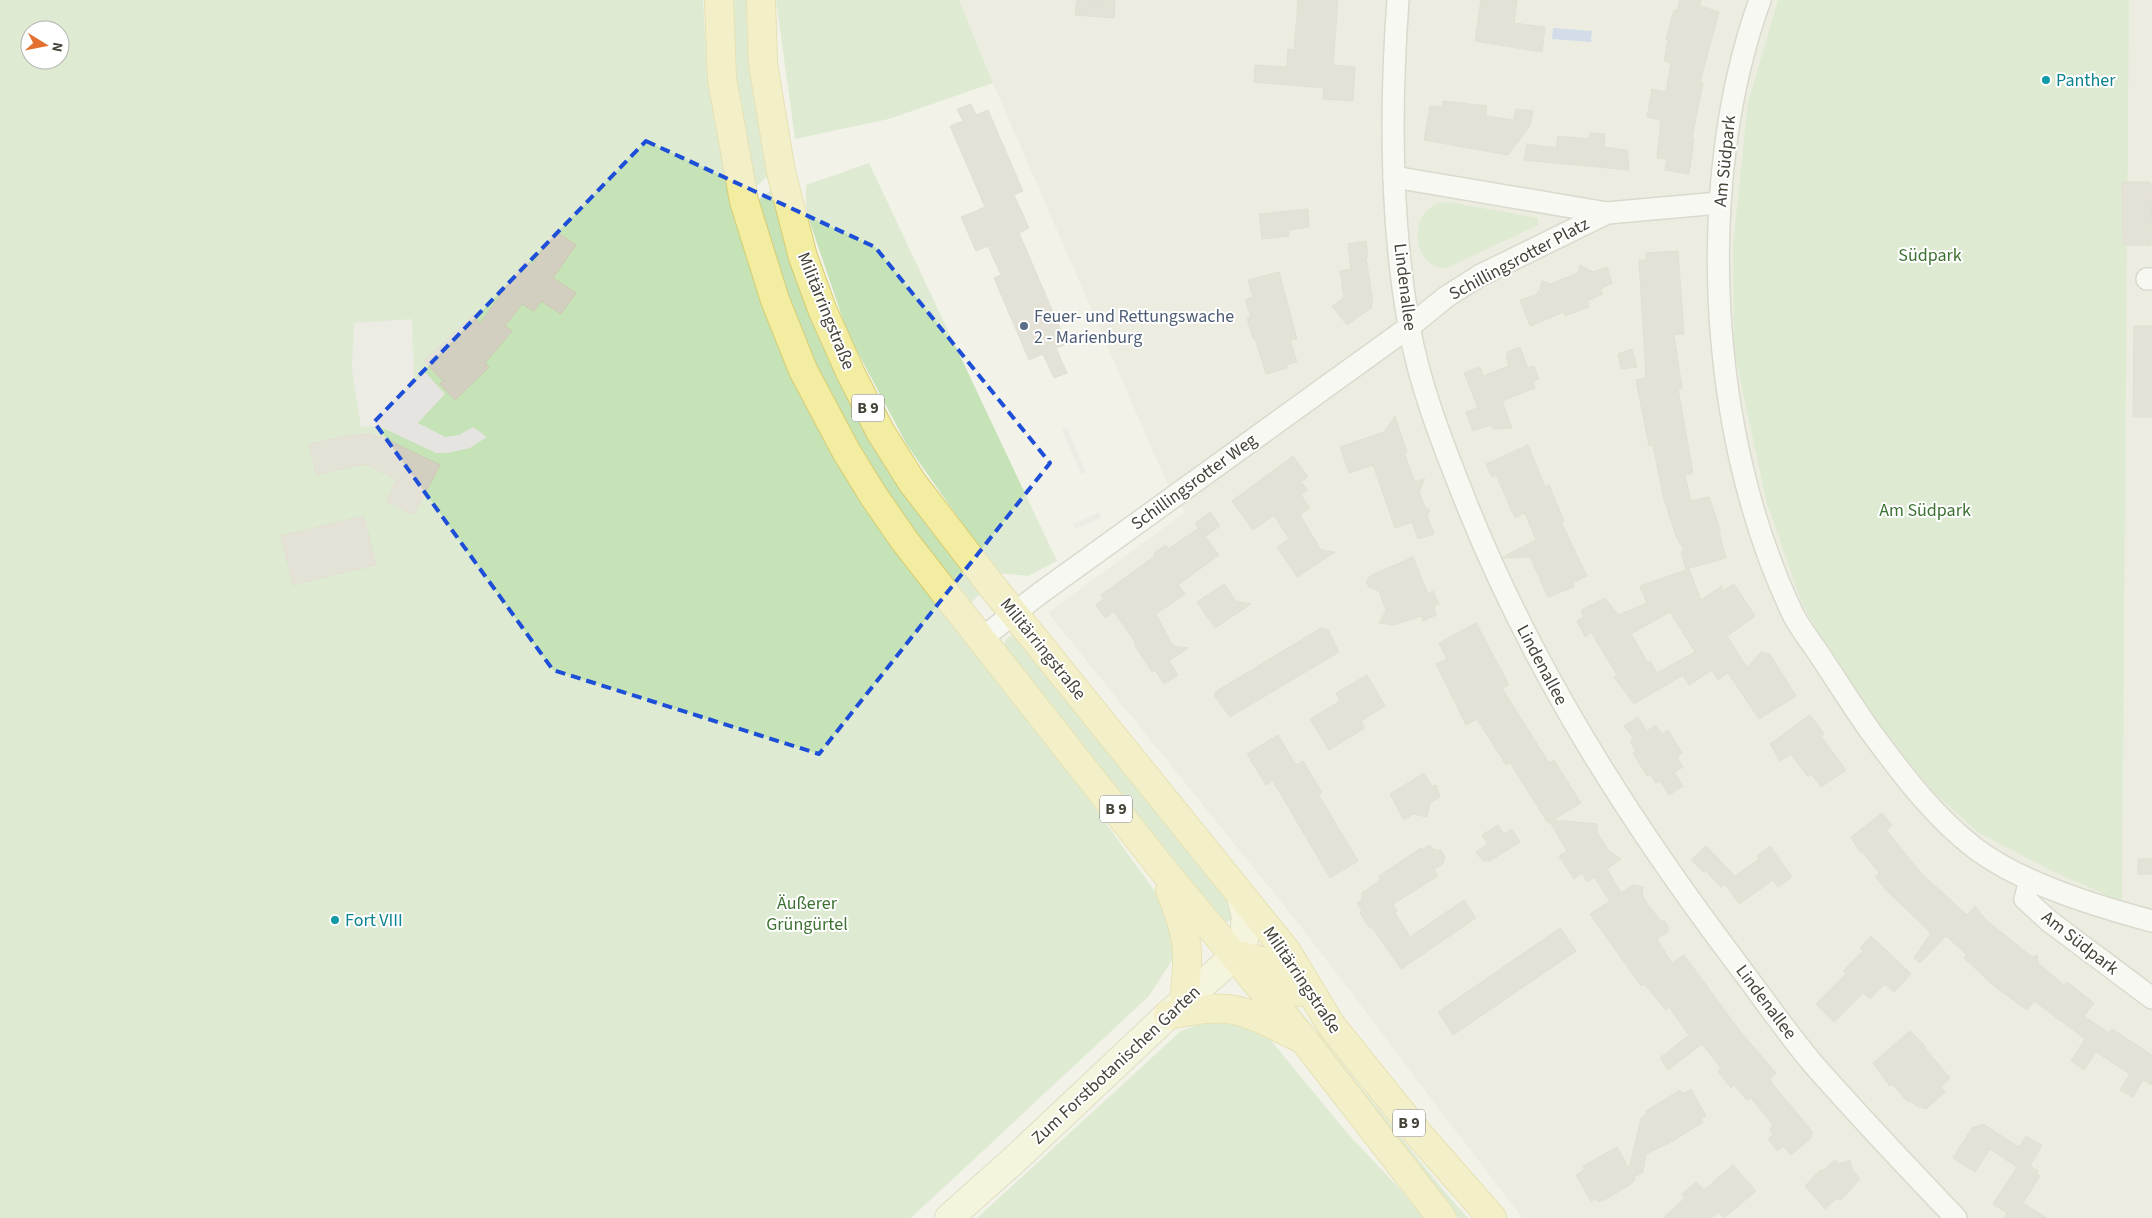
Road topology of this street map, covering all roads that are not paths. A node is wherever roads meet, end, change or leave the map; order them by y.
1 (719, 0) edge
2 (761, 0) edge
3 (1398, 0) edge
4 (1760, 0) edge
5 (1394, 177) junction
6 (1720, 204) junction
7 (1607, 213) junction
8 (1409, 327) junction
9 (1014, 613) junction
10 (981, 639) junction
11 (1160, 866) junction
12 (2030, 880) junction
13 (1240, 894) junction
14 (2152, 921) edge
15 (1236, 955) junction
16 (2152, 998) edge
17 (1176, 1008) junction
18 (1331, 1024) junction
19 (1304, 1040) junction
20 (949, 1218) edge
21 (1442, 1218) edge
22 (1492, 1218) edge
23 (1956, 1218) edge

1 - 10 main road, Militärringstraße / B 9
2 - 9 main road, Militärringstraße / B 9
3 - 5 street, Lindenallee
4 - 6 street, Am Südpark
5 - 7 street, Schillingsrotter Platz
5 - 8 street, Lindenallee
6 - 7 street, Schillingsrotter Platz
6 - 12 street, Am Südpark
7 - 8 street, Schillingsrotter Platz
8 - 9 street, Schillingsrotter Weg
8 - 23 street, Lindenallee
9 - 10 street, Schillingsrotter Weg
9 - 13 main road, Militärringstraße / B 9
10 - 11 main road, Militärringstraße / B 9
11 - 15 main road, Militärringstraße / B 9
11 - 17 main road, B 9
12 - 14 street, Am Südpark
12 - 16 street, Am Südpark
13 - 15 main road, Zum Forstbotanischen Garten
13 - 18 main road, Militärringstraße / B 9
15 - 17 main road, Zum Forstbotanischen Garten
15 - 18 main road, B 9
15 - 19 main road, Militärringstraße / B 9
17 - 19 main road, B 9
17 - 20 main road, Zum Forstbotanischen Garten
18 - 22 main road, Militärringstraße / B 9
19 - 21 main road, Militärringstraße / B 9

